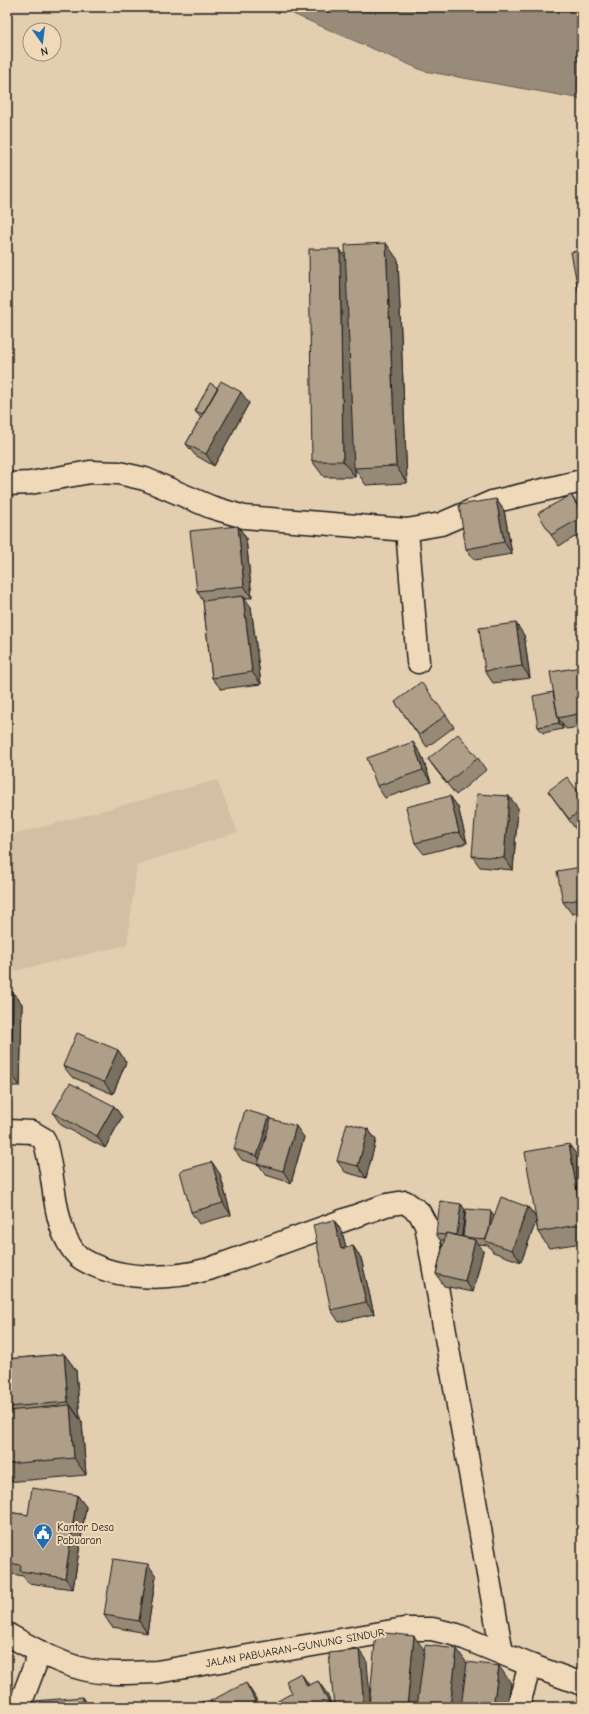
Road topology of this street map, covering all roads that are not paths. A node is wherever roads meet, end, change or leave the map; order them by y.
1 (582, 481) edge
2 (7, 484) edge
3 (407, 530) junction
4 (418, 662) dead end
5 (7, 1131) edge
6 (7, 1634) edge
7 (40, 1652) junction
8 (502, 1653) junction
9 (530, 1665) junction
10 (582, 1684) edge
11 (19, 1707) edge
12 (518, 1707) edge

1 - 3 street
2 - 3 street
3 - 4 street
5 - 8 street
6 - 7 street, JALAN PABUARAN–GUNUNG SINDUR
7 - 8 street, JALAN PABUARAN–GUNUNG SINDUR
7 - 11 street
8 - 9 street, JALAN PABUARAN–GUNUNG SINDUR
9 - 10 street, JALAN PABUARAN–GUNUNG SINDUR
9 - 12 street

